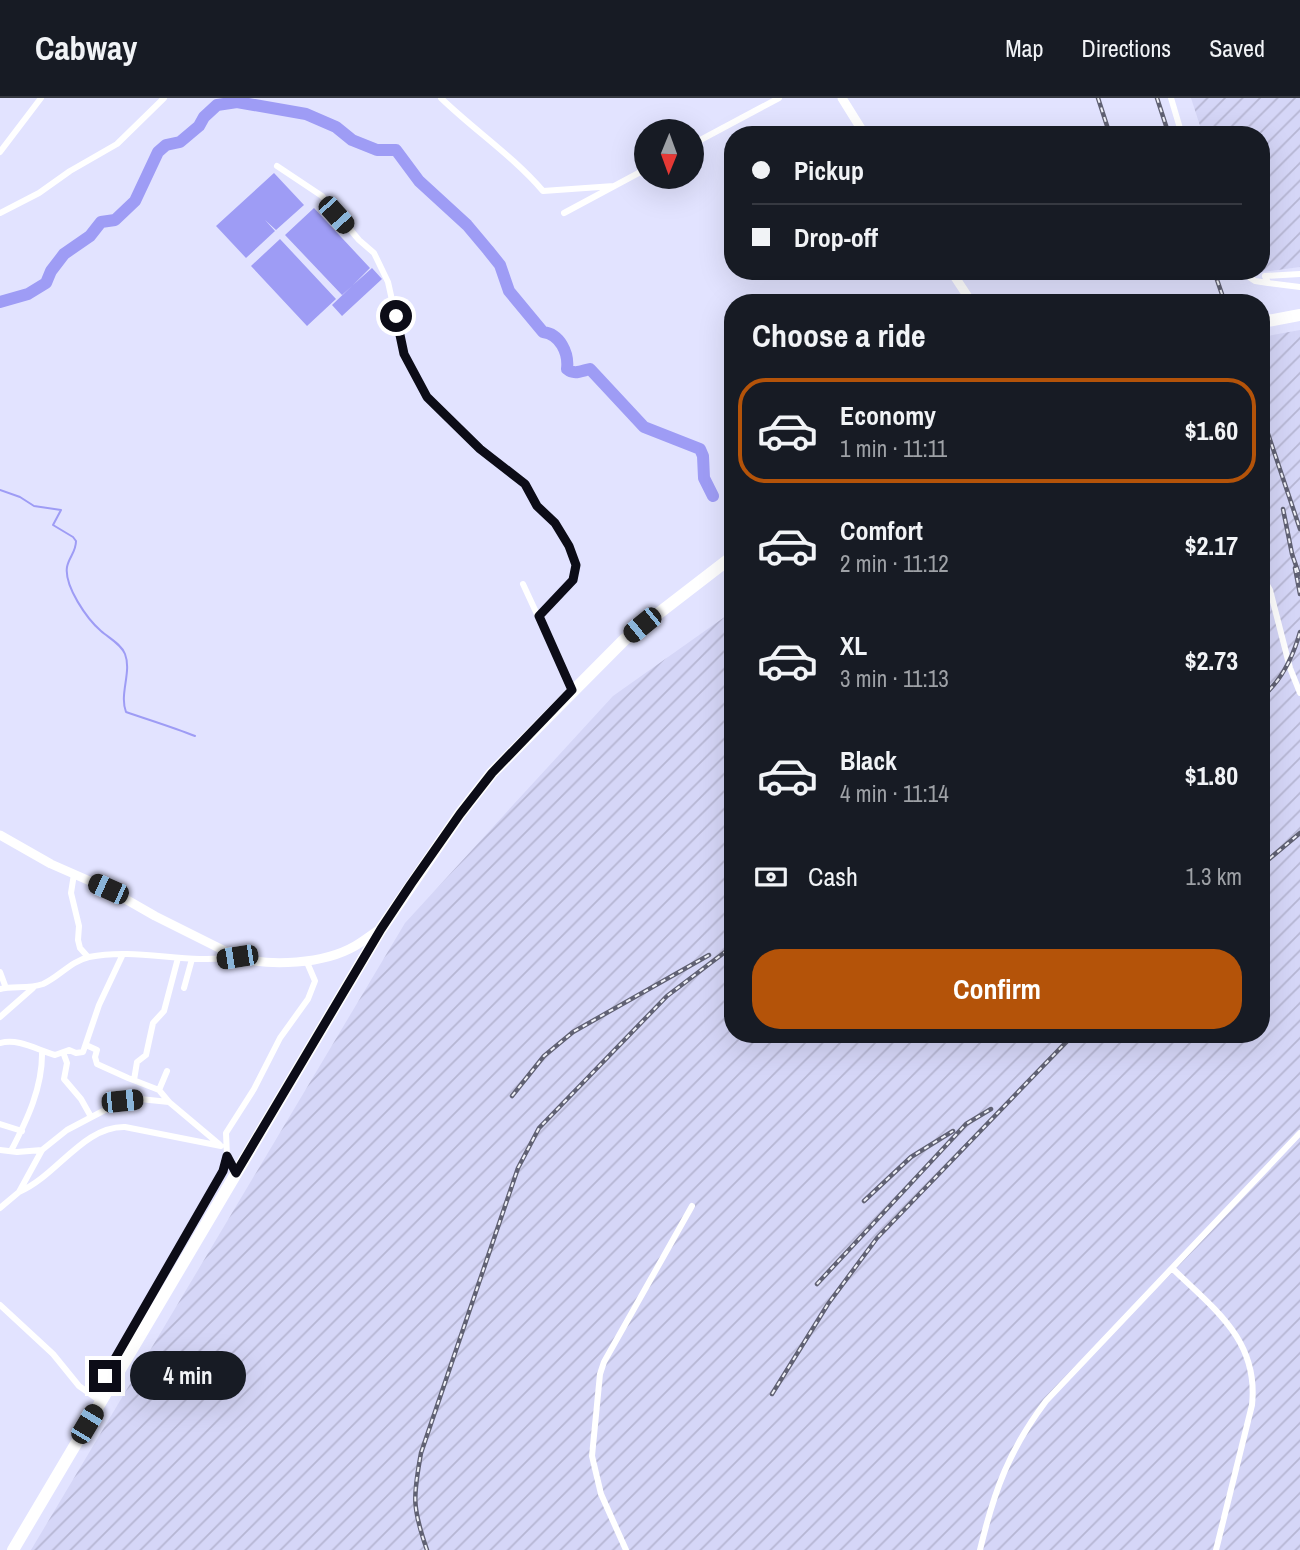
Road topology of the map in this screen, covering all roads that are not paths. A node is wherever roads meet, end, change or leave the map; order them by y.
1 (41, 98) edge
2 (164, 98) edge
3 (441, 98) edge
4 (779, 98) edge
5 (842, 98) edge
6 (1171, 98) edge
7 (727, 126) edge
8 (859, 126) edge
9 (1179, 126) edge
10 (724, 127) edge
11 (704, 138) edge
12 (0, 152) edge
13 (277, 166) dead end
14 (634, 175) edge
15 (614, 186) junction
16 (0, 213) edge
17 (564, 213) dead end
18 (1300, 274) edge
19 (1270, 276) edge
20 (1254, 280) edge
21 (1267, 280) edge
22 (1268, 283) junction
23 (1300, 287) edge
24 (1300, 315) edge
25 (1270, 321) edge
26 (724, 563) edge
27 (523, 584) dead end
28 (1270, 590) edge
29 (539, 616) junction
30 (572, 690) junction
31 (1300, 692) edge
32 (0, 835) edge
33 (74, 874) junction
34 (381, 929) junction
35 (123, 954) junction
36 (88, 957) junction
37 (237, 957) junction
38 (178, 958) junction
39 (192, 959) junction
40 (306, 960) junction
41 (0, 972) edge
42 (34, 986) junction
43 (184, 988) dead end
44 (3, 989) edge
45 (0, 1017) edge
46 (0, 1043) edge
47 (86, 1045) junction
48 (42, 1051) junction
49 (63, 1052) junction
50 (167, 1071) dead end
51 (134, 1080) junction
52 (159, 1090) junction
53 (169, 1102) junction
54 (90, 1115) junction
55 (0, 1124) edge
56 (22, 1131) junction
57 (1300, 1133) edge
58 (221, 1146) junction
59 (0, 1150) edge
60 (41, 1150) junction
61 (11, 1151) junction
62 (227, 1156) junction
63 (236, 1173) junction
64 (19, 1192) junction
65 (692, 1206) dead end
66 (0, 1208) edge
67 (1172, 1268) junction
68 (0, 1305) edge
69 (97, 1398) junction
70 (13, 1550) edge
71 (626, 1550) edge
72 (980, 1550) edge
73 (1216, 1550) edge

1 - 12 street
2 - 16 street
3 - 15 street
4 - 7 street
5 - 8 street
6 - 9 street
10 - 11 street
13 - 29 street
14 - 15 street
15 - 17 street
18 - 19 street
20 - 22 street
21 - 22 street
22 - 23 street
24 - 25 highway
26 - 30 highway
27 - 29 street
28 - 31 street
29 - 30 street
30 - 34 highway
32 - 33 street
33 - 36 street
33 - 37 street
34 - 40 street
34 - 63 highway
35 - 36 street
35 - 38 street
35 - 47 street
36 - 42 street
37 - 39 street
37 - 40 street
38 - 39 street
38 - 51 street
39 - 43 street
40 - 62 street
41 - 44 street
42 - 44 street
42 - 45 street
46 - 48 street
47 - 49 street
47 - 51 street
48 - 49 street
48 - 56 street
49 - 54 street
50 - 52 street
51 - 52 street
52 - 53 street
53 - 54 street
53 - 58 street
54 - 60 street
55 - 56 street
56 - 61 street
57 - 67 street
58 - 62 street
58 - 64 street
59 - 61 street
60 - 61 street
60 - 64 street
62 - 63 street
62 - 69 street
63 - 69 highway
64 - 66 street
65 - 71 street
67 - 72 street
67 - 73 street
68 - 69 street
69 - 70 highway

